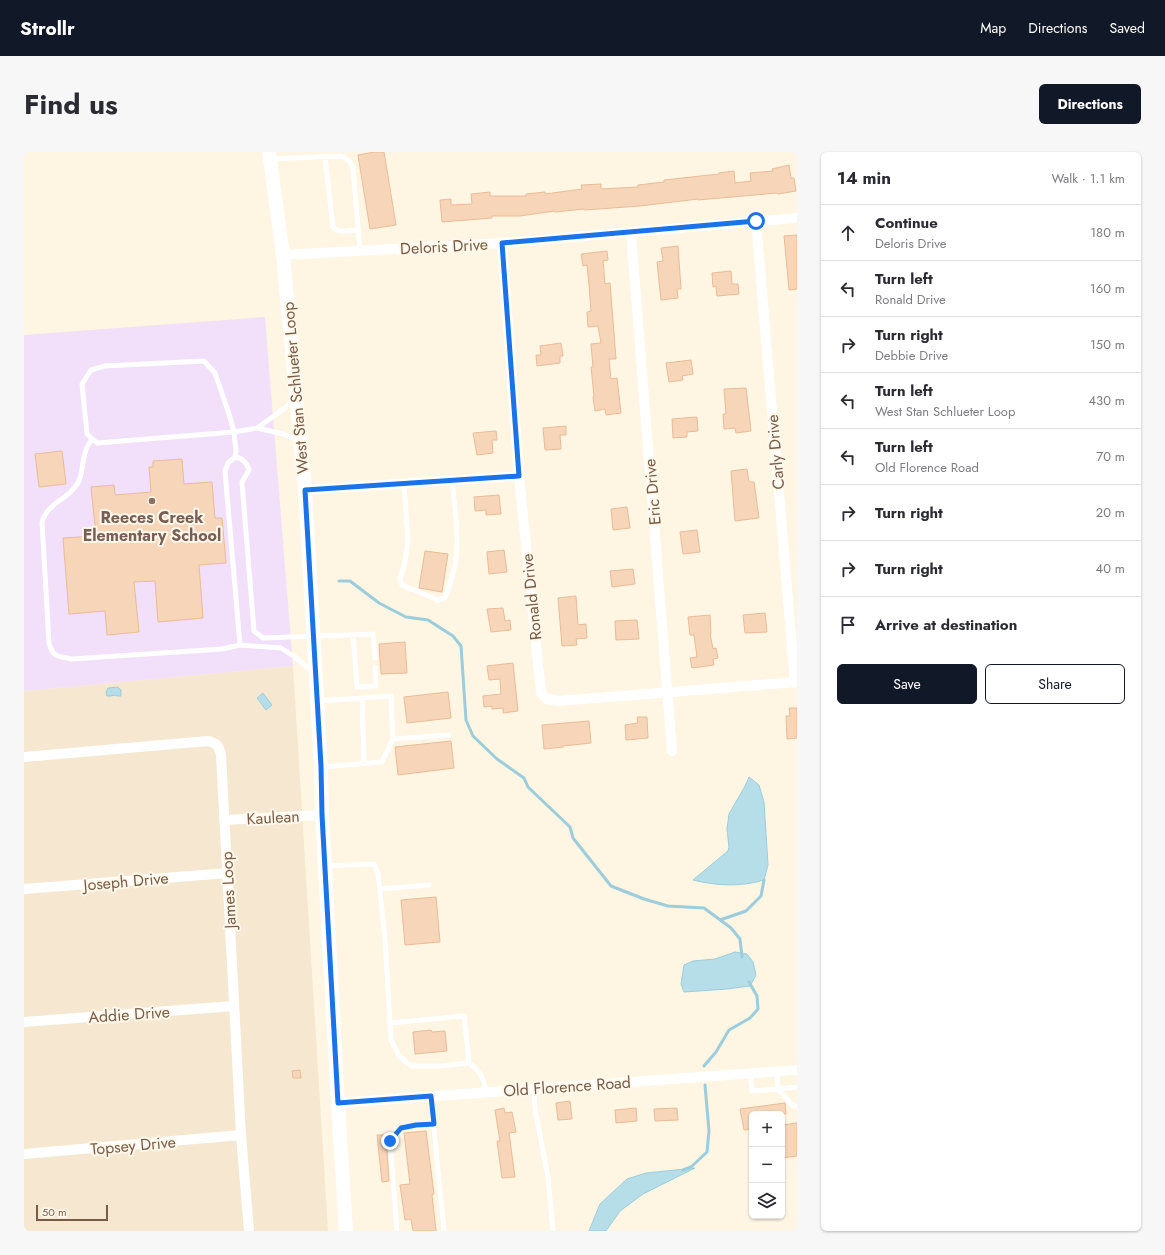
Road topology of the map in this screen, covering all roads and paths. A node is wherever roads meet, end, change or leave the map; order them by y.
1 (269, 156) edge
2 (324, 157) junction
3 (797, 218) edge
4 (756, 221) junction
5 (358, 230) junction
6 (631, 232) junction
7 (502, 243) junction
8 (360, 251) junction
9 (283, 255) junction
10 (295, 397) junction
11 (257, 428) junction
12 (234, 432) junction
13 (92, 439) junction
14 (300, 441) junction
15 (235, 457) junction
16 (519, 476) junction
17 (452, 480) junction
18 (404, 483) junction
19 (305, 490) junction
20 (353, 635) junction
21 (314, 637) junction
22 (240, 645) junction
23 (375, 658) dead end
24 (375, 667) dead end
25 (316, 674) junction
26 (796, 682) edge
27 (668, 691) junction
28 (362, 698) junction
29 (317, 701) junction
30 (449, 735) dead end
31 (393, 739) junction
32 (672, 751) dead end
33 (24, 756) edge
34 (364, 763) junction
35 (321, 766) junction
36 (322, 815) junction
37 (224, 820) junction
38 (325, 866) junction
39 (228, 872) junction
40 (429, 885) dead end
41 (24, 889) edge
42 (380, 889) junction
43 (234, 1006) junction
44 (24, 1022) edge
45 (390, 1023) junction
46 (469, 1063) junction
47 (797, 1070) edge
48 (777, 1071) junction
49 (750, 1073) junction
50 (797, 1087) edge
51 (534, 1089) junction
52 (778, 1089) junction
53 (485, 1092) junction
54 (431, 1096) junction
55 (338, 1103) junction
56 (797, 1106) edge
57 (434, 1124) junction
58 (241, 1135) junction
59 (24, 1154) edge
60 (248, 1231) edge
61 (346, 1231) edge
62 (397, 1231) edge
63 (444, 1231) edge
64 (553, 1231) edge

1 - 2 lane
1 - 9 main road, West Stan Schlueter Loop
2 - 5 lane
2 - 5 lane
3 - 4 street, Deloris Drive
4 - 6 street, Deloris Drive
4 - 26 street, Carly Drive
5 - 8 lane
6 - 7 street, Deloris Drive
6 - 27 street, Eric Drive
7 - 8 street, Deloris Drive
7 - 16 street, Ronald Drive
8 - 9 street, Deloris Drive
9 - 10 main road, West Stan Schlueter Loop
10 - 11 lane
10 - 14 main road, West Stan Schlueter Loop
11 - 12 lane
11 - 14 lane
12 - 13 lane
12 - 13 lane
12 - 15 lane
13 - 22 lane
14 - 19 main road, West Stan Schlueter Loop
15 - 21 lane
15 - 22 lane
16 - 17 street
16 - 27 street, Ronald Drive
17 - 18 street
17 - 18 lane
18 - 19 street
19 - 21 main road, West Stan Schlueter Loop
20 - 21 lane
20 - 23 lane
20 - 24 lane
21 - 25 main road, West Stan Schlueter Loop
22 - 25 lane
25 - 29 main road, West Stan Schlueter Loop
26 - 27 street, Ronald Drive
27 - 32 street, Eric Drive
28 - 29 lane
28 - 31 lane
28 - 34 lane
29 - 35 main road, West Stan Schlueter Loop
30 - 31 lane
31 - 34 lane
33 - 37 street, James Loop
34 - 35 lane
35 - 36 main road, West Stan Schlueter Loop
36 - 37 street, Kaulean
36 - 38 main road, West Stan Schlueter Loop
37 - 39 street, James Loop
38 - 42 lane
38 - 55 main road, West Stan Schlueter Loop
39 - 41 street, Joseph Drive
39 - 43 street, James Loop
40 - 42 lane
42 - 45 lane
43 - 44 street, Addie Drive
43 - 58 street, James Loop
45 - 46 lane
45 - 46 lane
46 - 53 lane
47 - 48 street, Old Florence Road
48 - 49 street, Old Florence Road
48 - 52 lane
49 - 51 street, Old Florence Road
49 - 52 lane
50 - 52 lane
51 - 53 street, Old Florence Road
51 - 64 lane
52 - 56 lane
53 - 54 street, Old Florence Road
54 - 55 street, Old Florence Road
54 - 57 lane
55 - 61 main road, West Stan Schlueter Loop
57 - 62 lane
57 - 63 lane
58 - 59 street, Topsey Drive
58 - 60 street, James Loop

